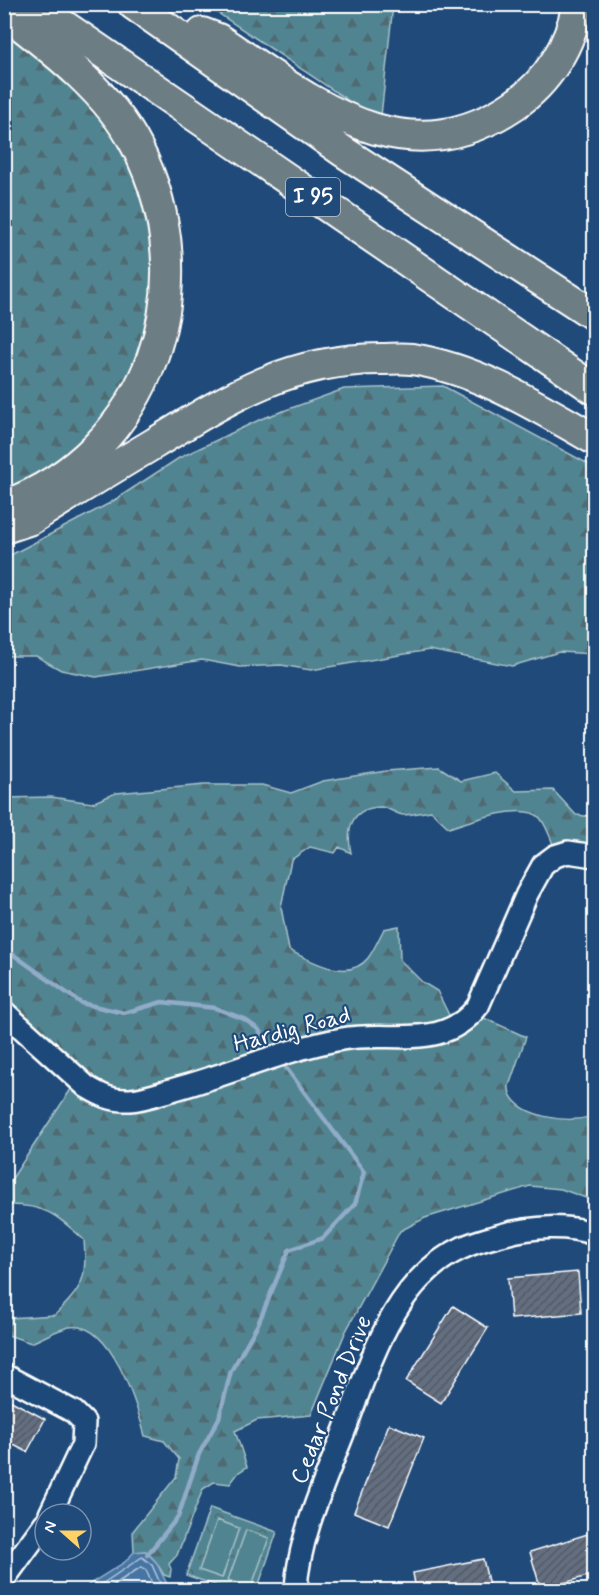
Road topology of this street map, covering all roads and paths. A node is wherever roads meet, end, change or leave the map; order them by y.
1 (32, 4) edge
2 (578, 4) edge
3 (138, 8) edge
4 (4, 12) edge
5 (594, 315) edge
6 (594, 389) edge
7 (594, 439) edge
8 (4, 506) edge
9 (4, 528) edge
10 (594, 856) edge
11 (4, 1012) edge
12 (594, 1234) edge
13 (4, 1375) edge
14 (56, 1502) edge
15 (33, 1540) edge
16 (4, 1580) edge
17 (296, 1590) edge

1 - 6 highway, I 95
2 - 3 highway
3 - 5 highway, I 95
4 - 8 highway
7 - 9 highway
10 - 11 street, Hardig Road
12 - 17 street, Cedar Pond Drive
13 - 14 street
15 - 16 street

